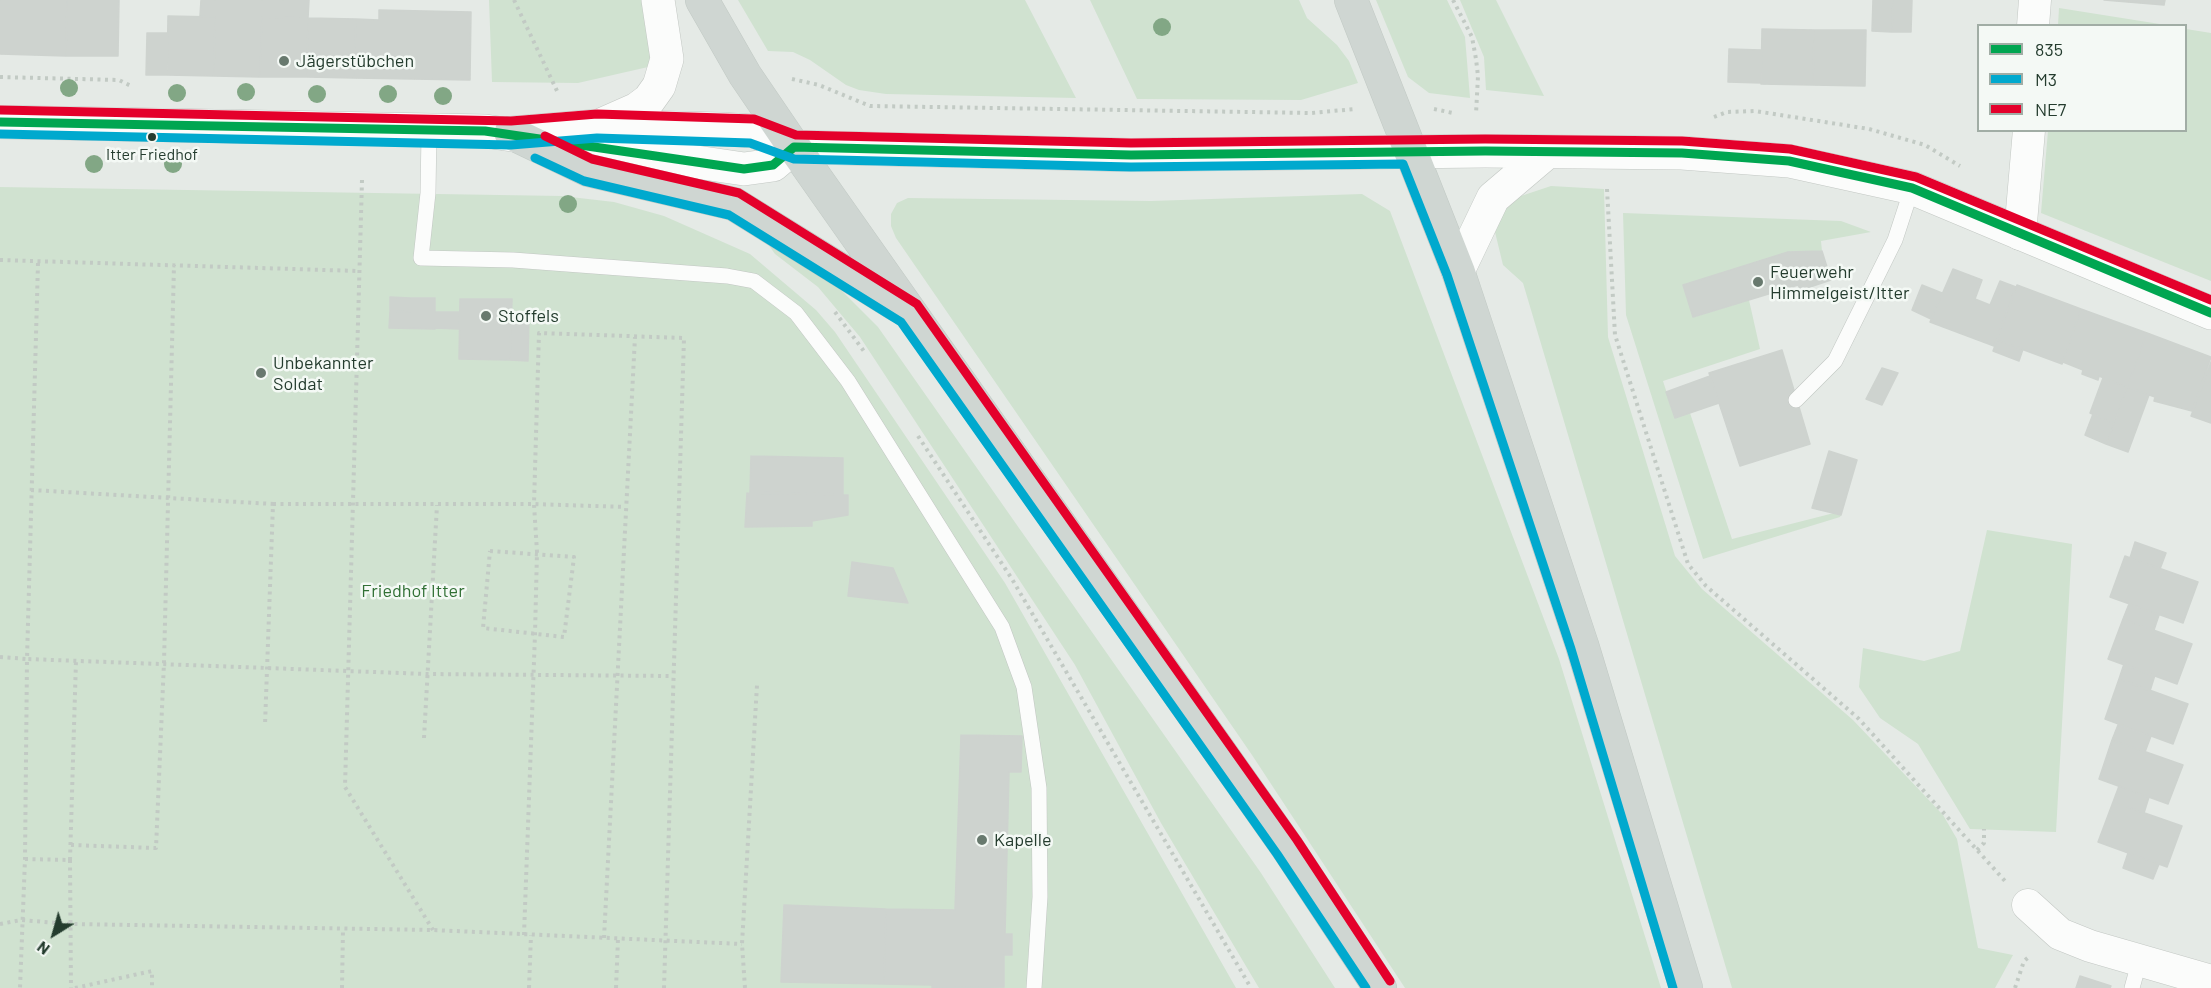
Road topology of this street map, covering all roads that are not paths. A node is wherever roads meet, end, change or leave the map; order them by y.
1 (658, 0) edge
2 (702, 0) edge
3 (1351, 0) edge
4 (2036, 0) edge
5 (2033, 24) edge
6 (0, 122) edge
7 (597, 126) junction
8 (429, 132) junction
9 (2029, 132) edge
10 (511, 133) junction
11 (794, 147) junction
12 (1411, 152) junction
13 (1546, 153) junction
14 (1912, 188) junction
15 (2020, 234) junction
16 (1458, 270) junction
17 (909, 313) junction
18 (2211, 313) edge
19 (1796, 400) dead end
20 (2028, 905) road end
21 (2136, 974) edge
22 (2211, 981) edge
23 (1034, 988) edge
24 (1380, 988) edge
25 (1686, 988) edge

1 - 7 street
2 - 11 main road
3 - 12 main road
4 - 5 street
6 - 8 street
7 - 10 street
7 - 11 street
8 - 10 street
8 - 23 lane
9 - 15 street
10 - 11 street
10 - 17 main road
11 - 12 street
11 - 17 main road
12 - 13 street
12 - 16 main road
13 - 14 street
13 - 16 street
14 - 15 street
14 - 19 lane
15 - 18 street
16 - 25 main road
17 - 24 main road
20 - 21 street
21 - 22 street

